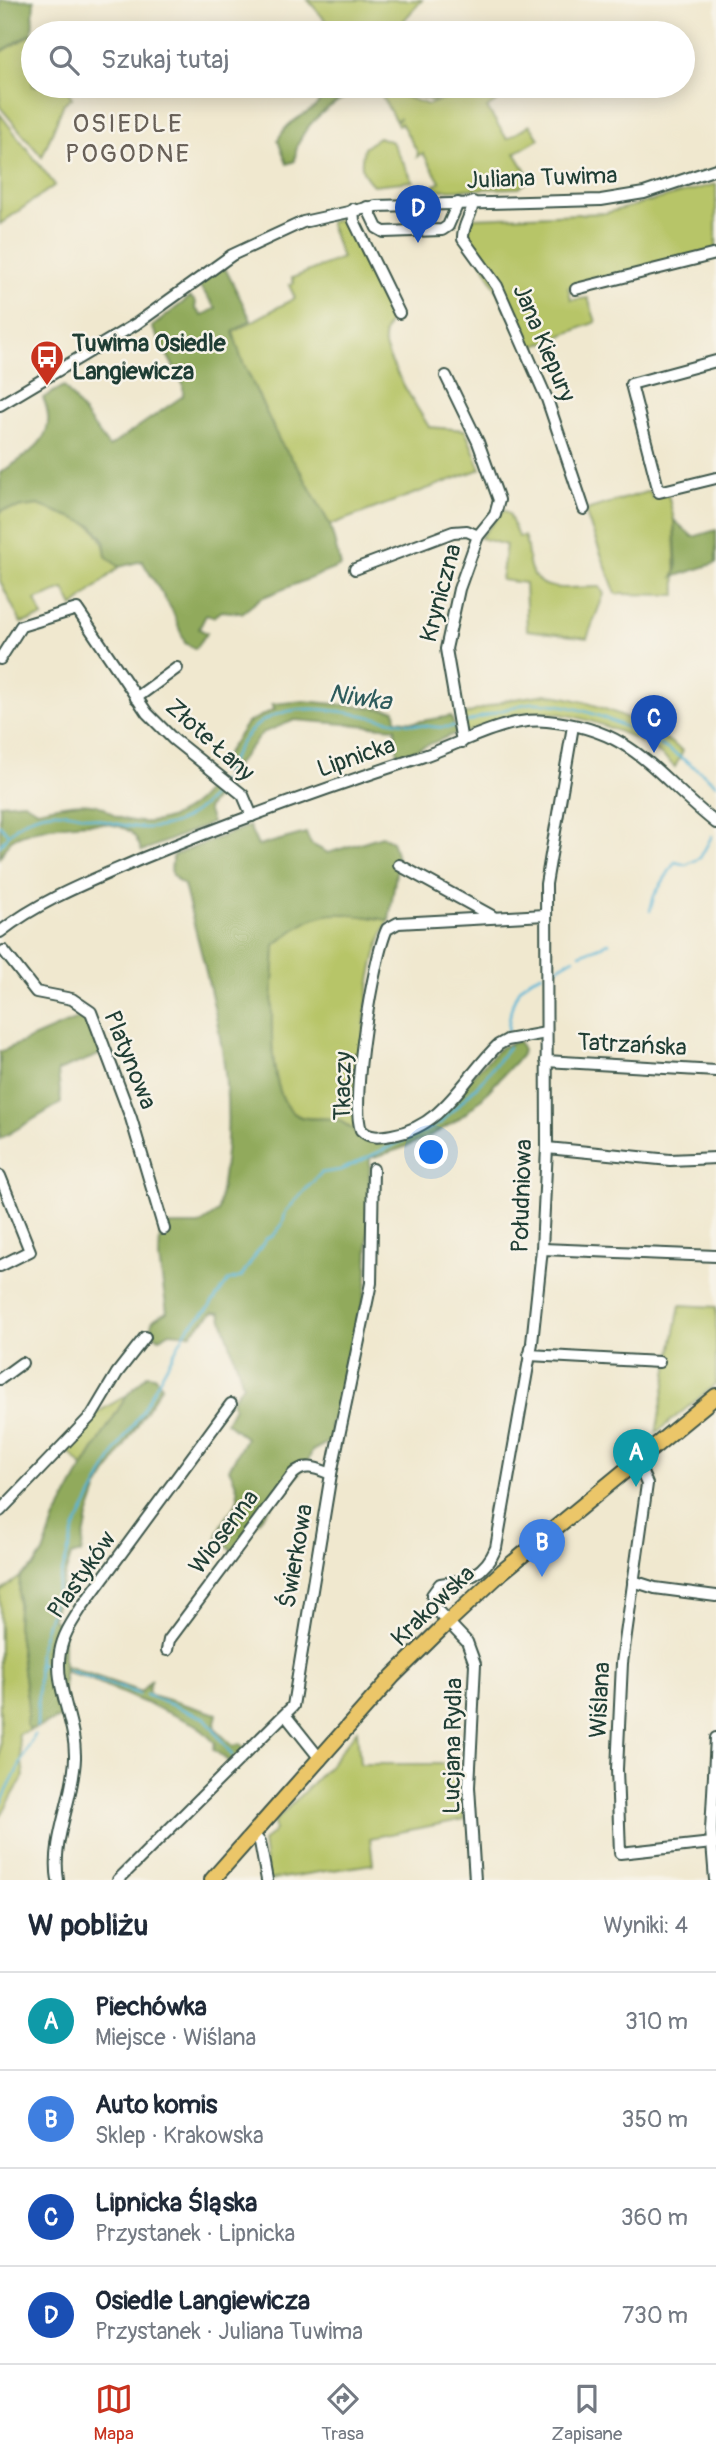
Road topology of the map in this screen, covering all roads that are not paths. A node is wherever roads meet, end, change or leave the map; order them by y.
1 (716, 169) edge
2 (473, 202) junction
3 (458, 203) junction
4 (367, 207) junction
5 (353, 209) junction
6 (716, 254) edge
7 (576, 289) dead end
8 (399, 313) dead end
9 (716, 361) edge
10 (446, 376) dead end
11 (0, 405) edge
12 (716, 478) edge
13 (584, 509) dead end
14 (478, 536) junction
15 (355, 569) dead end
16 (0, 659) edge
17 (177, 668) dead end
18 (136, 698) junction
19 (573, 726) junction
20 (462, 742) junction
21 (252, 816) junction
22 (716, 823) edge
23 (399, 864) dead end
24 (545, 915) junction
25 (495, 918) junction
26 (0, 932) edge
27 (1, 951) edge
28 (546, 1033) junction
29 (546, 1061) junction
30 (716, 1071) edge
31 (547, 1148) junction
32 (716, 1158) edge
33 (373, 1169) dead end
34 (0, 1176) edge
35 (164, 1229) dead end
36 (542, 1249) junction
37 (716, 1256) edge
38 (0, 1266) edge
39 (145, 1337) dead end
40 (529, 1355) junction
41 (659, 1362) dead end
42 (22, 1363) dead end
43 (0, 1379) edge
44 (716, 1396) edge
45 (231, 1404) dead end
46 (637, 1461) junction
47 (331, 1474) junction
48 (1, 1508) edge
49 (633, 1581) junction
50 (716, 1596) edge
51 (448, 1622) junction
52 (167, 1650) dead end
53 (286, 1716) junction
54 (716, 1738) edge
55 (321, 1760) junction
56 (253, 1834) junction
57 (712, 1843) junction
58 (58, 1880) edge
59 (118, 1880) edge
60 (212, 1880) edge
61 (267, 1880) edge
62 (475, 1880) edge
63 (715, 1880) edge

1 - 2 street, Juliana Tuwima
2 - 3 street, Juliana Tuwima
2 - 13 street, Jana Kiepury
3 - 4 street, Juliana Tuwima
3 - 4 street
4 - 5 street, Juliana Tuwima
5 - 8 street
5 - 11 street, Juliana Tuwima
6 - 7 street
9 - 12 street
10 - 14 street, Kryniczna
14 - 15 street, Kryniczna
14 - 20 street, Kryniczna
16 - 18 street, Złote Łany
17 - 18 street, Złote Łany
18 - 21 street, Złote Łany
19 - 20 street, Lipnicka
19 - 22 street, Lipnicka
19 - 24 street, Południowa
20 - 21 street, Lipnicka
21 - 26 street, Lipnicka
23 - 25 street
24 - 25 street, Tkaczy
24 - 28 street, Południowa
25 - 28 street, Tkaczy
27 - 35 street, Platynowa
28 - 29 street, Południowa
29 - 30 street, Tatrzańska
29 - 31 street, Południowa
31 - 32 street
31 - 36 street, Południowa
33 - 47 street, Świerkowa
34 - 38 street
36 - 37 street
36 - 40 street, Południowa
39 - 48 street
40 - 41 street
40 - 51 street, Południowa
42 - 43 street
44 - 46 main road, Krakowska
45 - 58 street, Plastyków
46 - 49 street, Wiślana
46 - 51 main road, Krakowska
47 - 52 street, Wiosenna
47 - 53 street, Świerkowa
49 - 50 street
49 - 57 street, Wiślana
51 - 55 main road, Krakowska
51 - 62 street, Lucjana Rydla
53 - 55 street
53 - 59 street, Świerkowa
54 - 57 street
55 - 56 main road, Krakowska
56 - 60 main road, Krakowska
56 - 61 street
57 - 63 street

